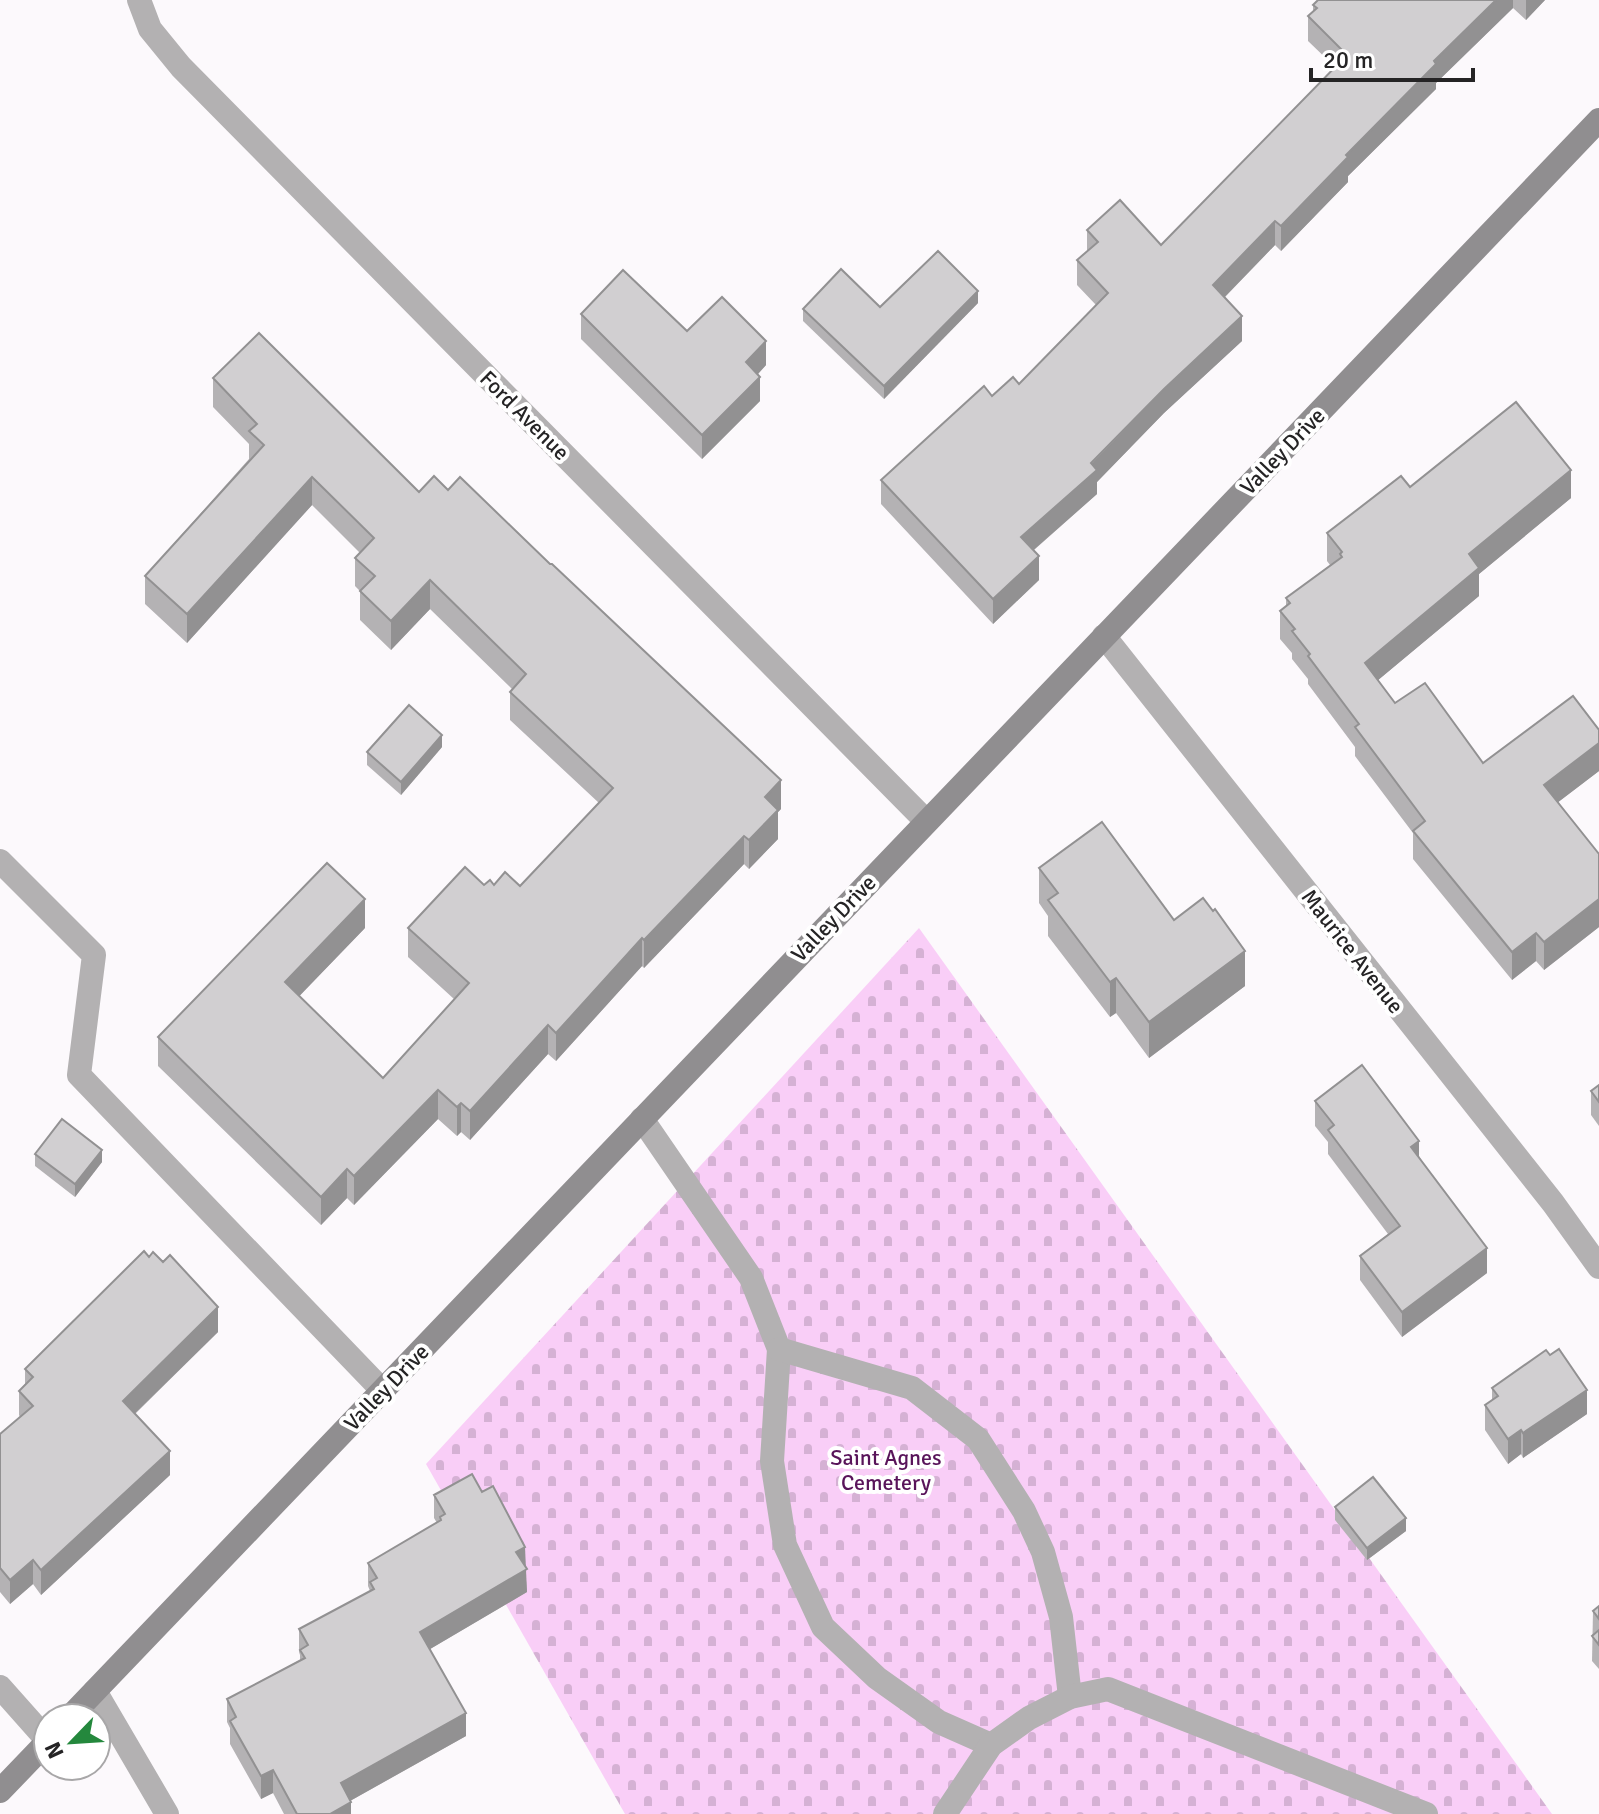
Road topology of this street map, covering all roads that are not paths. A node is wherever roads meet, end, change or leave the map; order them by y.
1 (139, 0) edge
2 (1599, 120) edge
3 (1104, 636) junction
4 (926, 821) junction
5 (0, 861) edge
6 (642, 1119) junction
7 (1599, 1267) edge
8 (779, 1349) junction
9 (383, 1391) junction
10 (0, 1687) edge
11 (95, 1691) junction
12 (1070, 1697) junction
13 (84, 1702) edge
14 (32, 1723) edge
15 (991, 1745) junction
16 (32, 1758) edge
17 (0, 1791) edge
18 (167, 1814) edge
19 (945, 1814) edge
20 (1426, 1814) edge

1 - 4 street, Ford Avenue
2 - 3 main road, Valley Drive
3 - 4 main road, Valley Drive
3 - 7 street, Maurice Avenue
4 - 6 main road, Valley Drive
5 - 9 street
6 - 8 street
6 - 9 main road, Valley Drive
8 - 12 street
8 - 15 street
9 - 11 main road, Valley Drive
10 - 14 street
11 - 13 main road, Valley Drive
11 - 18 street
12 - 15 street
12 - 20 street
15 - 19 street
16 - 17 main road

